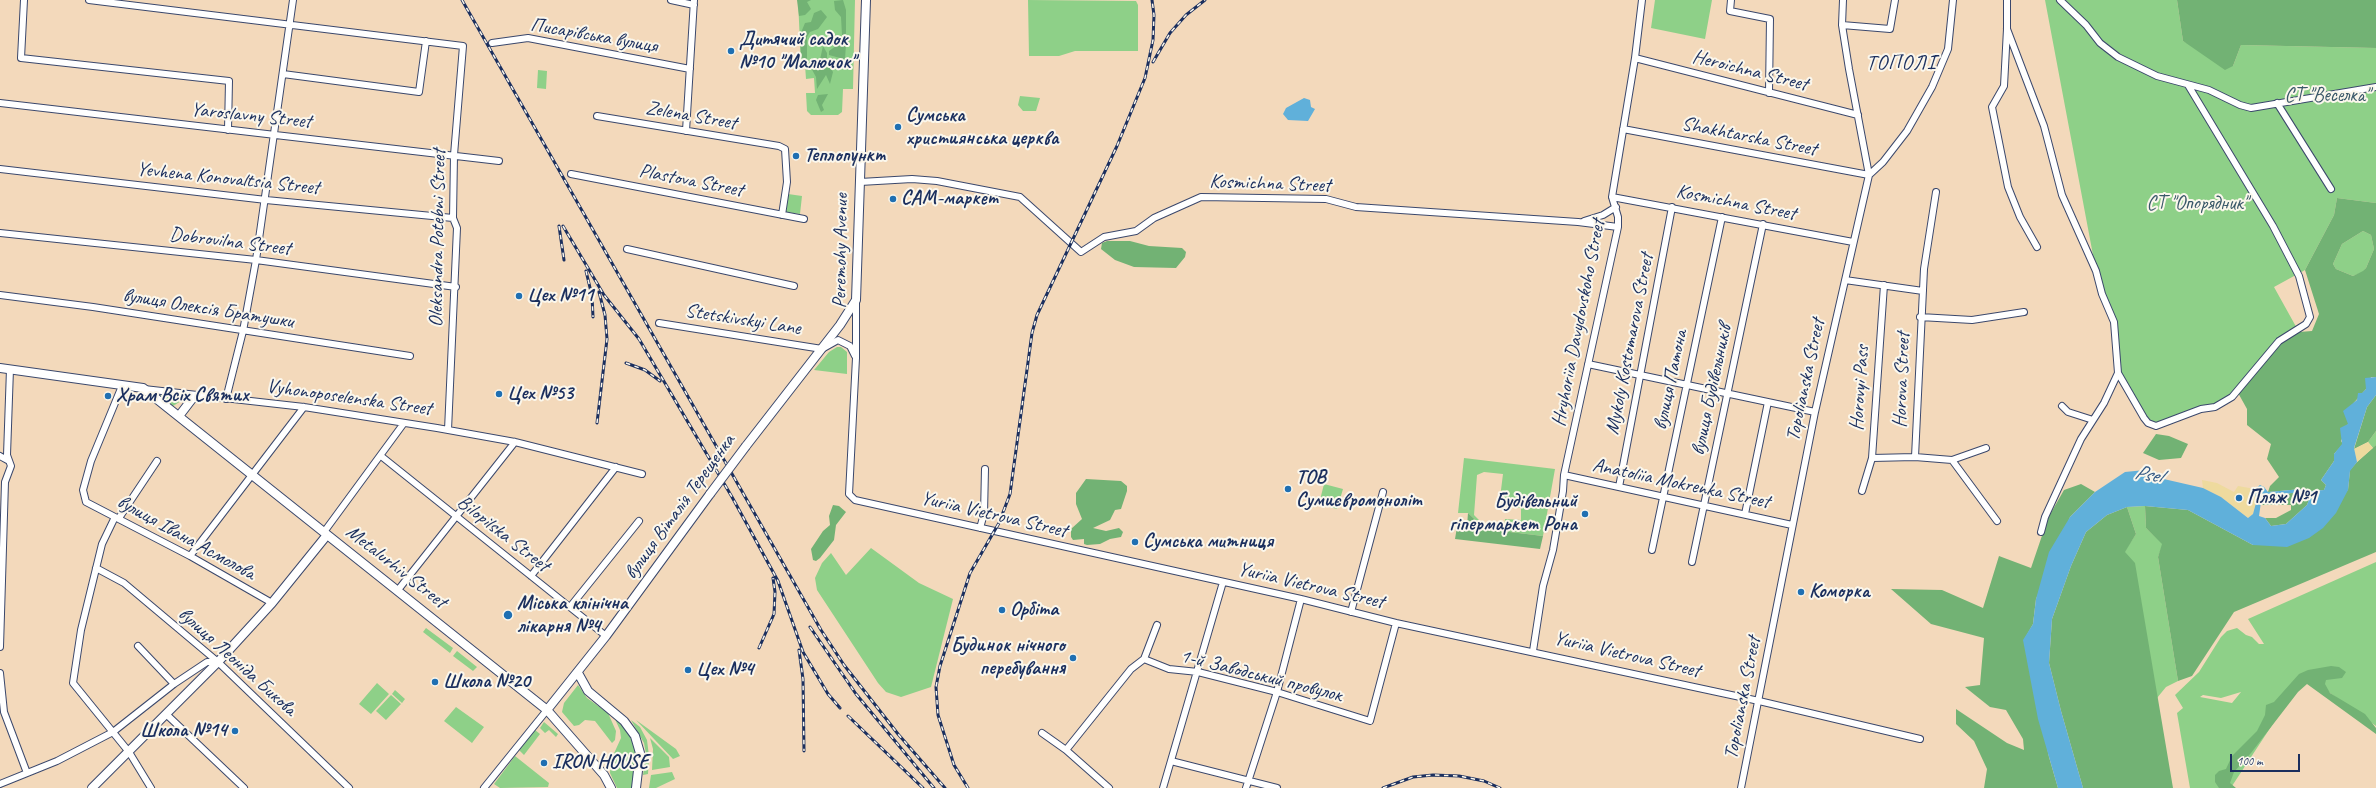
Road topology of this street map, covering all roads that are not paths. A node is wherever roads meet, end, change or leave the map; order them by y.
1 (24, 0) edge
2 (89, 0) edge
3 (293, 0) edge
4 (670, 0) edge
5 (866, 0) edge
6 (1642, 0) edge
7 (1731, 0) edge
8 (1843, 0) edge
9 (1895, 0) edge
10 (1953, 0) edge
11 (2007, 0) edge
12 (2060, 0) edge
13 (694, 3) edge
14 (289, 25) junction
15 (1842, 25) junction
16 (2008, 29) junction
17 (426, 41) junction
18 (492, 43) dead end
19 (1635, 58) junction
20 (690, 69) junction
21 (283, 74) junction
22 (2188, 85) junction
23 (2376, 87) edge
24 (1769, 93) junction
25 (0, 102) edge
26 (2277, 103) junction
27 (1858, 115) junction
28 (597, 116) dead end
29 (1623, 128) junction
30 (228, 130) junction
31 (686, 131) junction
32 (274, 133) junction
33 (454, 155) junction
34 (499, 160) dead end
35 (0, 169) edge
36 (571, 174) dead end
37 (1869, 175) junction
38 (860, 182) junction
39 (2331, 189) dead end
40 (1936, 192) dead end
41 (1612, 197) junction
42 (266, 200) junction
43 (1616, 207) junction
44 (1672, 207) junction
45 (782, 215) junction
46 (1722, 217) junction
47 (453, 218) junction
48 (804, 219) dead end
49 (1578, 222) junction
50 (1763, 224) junction
51 (1618, 227) junction
52 (0, 232) edge
53 (1854, 242) junction
54 (2037, 247) dead end
55 (627, 249) dead end
56 (256, 260) junction
57 (1845, 280) junction
58 (1884, 285) junction
59 (794, 286) dead end
60 (456, 287) junction
61 (1923, 291) junction
62 (0, 295) edge
63 (856, 300) junction
64 (2024, 312) dead end
65 (1920, 317) junction
66 (659, 323) dead end
67 (243, 331) junction
68 (822, 349) junction
69 (410, 356) dead end
70 (856, 358) junction
71 (1588, 364) junction
72 (0, 368) edge
73 (10, 369) junction
74 (2118, 373) junction
75 (1642, 375) junction
76 (1687, 385) junction
77 (122, 386) junction
78 (143, 388) junction
79 (1727, 393) junction
80 (199, 396) junction
81 (226, 399) junction
82 (1768, 402) junction
83 (2062, 406) dead end
84 (304, 407) junction
85 (1815, 412) junction
86 (179, 416) junction
87 (2093, 420) junction
88 (404, 423) junction
89 (448, 430) junction
90 (515, 442) junction
91 (1986, 448) dead end
92 (0, 456) edge
93 (381, 456) junction
94 (1915, 457) junction
95 (1872, 458) junction
96 (1952, 460) junction
97 (10, 461) junction
98 (157, 461) dead end
99 (616, 467) junction
100 (985, 469) dead end
101 (642, 474) dead end
102 (252, 475) junction
103 (1564, 475) junction
104 (1619, 487) junction
105 (1862, 491) dead end
106 (1383, 492) dead end
107 (1662, 496) junction
108 (855, 500) joint
109 (1703, 505) junction
110 (1745, 514) junction
111 (456, 517) junction
112 (117, 518) junction
113 (639, 521) dead end
114 (1997, 521) dead end
115 (1792, 525) junction
116 (980, 528) junction
117 (2042, 532) dead end
118 (326, 533) junction
119 (1652, 550) dead end
120 (190, 556) junction
121 (1692, 562) dead end
122 (96, 568) junction
123 (531, 576) junction
124 (1223, 582) junction
125 (398, 590) junction
126 (1301, 599) junction
127 (272, 603) junction
128 (570, 607) junction
129 (1351, 612) junction
130 (1396, 623) junction
131 (1157, 625) dead end
132 (606, 636) junction
133 (138, 646) dead end
134 (0, 647) edge
135 (1533, 651) junction
136 (1144, 659) junction
137 (218, 662) junction
138 (1198, 672) junction
139 (0, 673) edge
140 (578, 673) junction
141 (174, 684) junction
142 (1277, 692) junction
143 (1759, 701) junction
144 (547, 710) junction
145 (166, 714) junction
146 (114, 732) junction
147 (1042, 733) dead end
148 (1920, 739) dead end
149 (1066, 750) junction
150 (129, 752) junction
151 (1171, 761) junction
152 (27, 773) junction
153 (0, 784) edge
154 (1247, 785) edge
155 (92, 788) edge
156 (150, 788) edge
157 (244, 788) edge
158 (349, 788) edge
159 (484, 788) edge
160 (611, 788) edge
161 (636, 788) edge
162 (1109, 788) edge
163 (1163, 788) edge
164 (1277, 788) edge
165 (1740, 788) edge

1 - 30 street
2 - 14 street
3 - 14 street
4 - 13 street
5 - 38 main road, Peremohy Avenue
6 - 19 street, Hryhoriia Davydovskoho Street
7 - 24 street
8 - 15 street
9 - 15 street
10 - 37 street
11 - 16 street
12 - 22 street
13 - 20 street
14 - 17 street
14 - 21 street
15 - 27 street
16 - 54 street
16 - 74 street
17 - 21 street
17 - 33 street, Oleksandra Potebni Street
18 - 20 street, Писарівська вулиця
19 - 24 street, Heroichna Street
19 - 29 street, Hryhoriia Davydovskoho Street
20 - 31 street
21 - 32 street
22 - 26 street
22 - 74 street
23 - 26 street
24 - 27 street, Heroichna Street
25 - 30 street, Yaroslavny Street
26 - 39 street
27 - 37 street
28 - 31 street, Zelena Street
29 - 37 street, Shakhtarska Street
29 - 41 street, Hryhoriia Davydovskoho Street
30 - 32 street, Yaroslavny Street
31 - 45 street, Zelena Street
32 - 33 street, Yaroslavny Street
32 - 42 street
33 - 34 street, Yaroslavny Street
33 - 47 street, Oleksandra Potebni Street
35 - 42 street, Yevhena Konovaltsia Street
36 - 45 street, Plastova Street
37 - 53 street, Topolianska Street
38 - 49 street, Kosmichna Street
38 - 63 main road, Peremohy Avenue
40 - 61 street, Horova Street
41 - 43 street, Hryhoriia Davydovskoho Street
41 - 44 street, Kosmichna Street
42 - 47 street, Yevhena Konovaltsia Street
42 - 56 street
43 - 49 street
43 - 51 street, Hryhoriia Davydovskoho Street
44 - 46 street, Kosmichna Street
44 - 75 street, Mykoly Kostomarova Street
45 - 48 street, Plastova Street
46 - 50 street, Kosmichna Street
46 - 76 street, вулиця Патона
47 - 60 street, Oleksandra Potebni Street
49 - 51 street, Kosmichna Street
50 - 53 street, Kosmichna Street
50 - 79 street, вулиця Будівельників
51 - 71 street, Hryhoriia Davydovskoho Street
52 - 56 street, Dobrovilna Street
53 - 57 street, Topolianska Street
55 - 59 street
56 - 60 street, Dobrovilna Street
56 - 67 street
57 - 58 street
57 - 85 street, Topolianska Street
58 - 61 street
58 - 95 street, Horovyi Pass
60 - 89 street, Oleksandra Potebni Street
61 - 65 street, Horova Street
62 - 67 street, вулиця Олексія Братушки
63 - 68 main road, вулиця Віталія Терещенка
63 - 70 street, Peremohy Avenue
64 - 65 street
65 - 94 street, Horova Street
66 - 68 street, Stetskivskyi Lane
67 - 69 street, вулиця Олексія Братушки
67 - 81 street
68 - 70 street
68 - 132 main road, вулиця Віталія Терещенка, bridge
70 - 108 street, Peremohy Avenue
71 - 75 street
71 - 103 street, Hryhoriia Davydovskoho Street
72 - 73 main road, Vyhonoposelenska Street
73 - 77 main road, Vyhonoposelenska Street
73 - 97 street
74 - 87 street
75 - 76 street
75 - 104 street, Mykoly Kostomarova Street
76 - 79 street
76 - 107 street, вулиця Патона
77 - 78 main road, Vyhonoposelenska Street
77 - 112 street, вулиця Івана Асмолова
78 - 80 street, Vyhonoposelenska Street
78 - 86 main road, Metalurhiv Street
79 - 82 street
79 - 109 street, вулиця Будівельників
80 - 81 street, Vyhonoposelenska Street
80 - 86 main road
81 - 84 street, Vyhonoposelenska Street
82 - 85 street
82 - 110 street
83 - 87 street
84 - 88 street, Vyhonoposelenska Street
84 - 102 street
85 - 115 street, Topolianska Street
86 - 102 main road, Metalurhiv Street
87 - 117 street
88 - 89 street, Vyhonoposelenska Street
88 - 93 street
89 - 90 street, Vyhonoposelenska Street
90 - 99 street, Vyhonoposelenska Street
90 - 111 street
91 - 96 street
92 - 97 street
93 - 111 street, Bilopilska Street
93 - 118 street
94 - 95 street
94 - 96 street, Horova Street
95 - 105 street, Horovyi Pass
96 - 114 street
97 - 134 street
98 - 112 street
99 - 101 street, Vyhonoposelenska Street
99 - 123 street
100 - 116 street
102 - 118 main road, Metalurhiv Street
102 - 120 street
103 - 104 street, Anatoliia Mokrenka Street
103 - 135 street, Hryhoriia Davydovskoho Street
104 - 107 street, Anatoliia Mokrenka Street
106 - 129 street
107 - 109 street, Anatoliia Mokrenka Street
107 - 119 street, вулиця Патона
108 - 116 street, Yuriia Vietrova Street
109 - 110 street, Anatoliia Mokrenka Street
109 - 121 street, вулиця Будівельників
110 - 115 street, Anatoliia Mokrenka Street
111 - 123 street, Bilopilska Street
111 - 125 street
112 - 120 street, вулиця Івана Асмолова
112 - 122 street
113 - 128 street
115 - 143 street, Topolianska Street
116 - 124 street, Yuriia Vietrova Street
118 - 125 main road, Metalurhiv Street
118 - 127 main road
120 - 127 street, вулиця Івана Асмолова
122 - 137 street, вулиця Леоніда Бикова
122 - 146 street
123 - 128 street, Bilopilska Street
124 - 126 street, Yuriia Vietrova Street
124 - 138 street
125 - 144 main road, Metalurhiv Street
126 - 129 street, Yuriia Vietrova Street
126 - 142 street
127 - 137 main road
128 - 132 street, Bilopilska Street
129 - 130 street, Yuriia Vietrova Street
130 - 135 street, Yuriia Vietrova Street
130 - 142 street, 1-й Заводський провулок
131 - 136 street
132 - 140 main road, вулиця Віталія Терещенка
133 - 141 street
135 - 143 street, Yuriia Vietrova Street
136 - 138 street, 1-й Заводський провулок
136 - 149 street
137 - 141 street
137 - 145 main road
137 - 158 street, вулиця Леоніда Бикова
138 - 142 street, 1-й Заводський провулок
138 - 151 street
139 - 152 street
140 - 144 main road, вулиця Віталія Терещенка
140 - 161 main road
141 - 146 street
142 - 154 street
143 - 148 street, Yuriia Vietrova Street
143 - 165 street, Topolianska Street
144 - 159 street, вулиця Віталія Терещенка
144 - 160 main road, Metalurhiv Street
145 - 150 main road
145 - 157 street
146 - 150 street
146 - 152 street
147 - 149 street
149 - 162 street
150 - 155 main road
150 - 156 street
151 - 154 street
151 - 163 street
152 - 153 street
154 - 164 street

